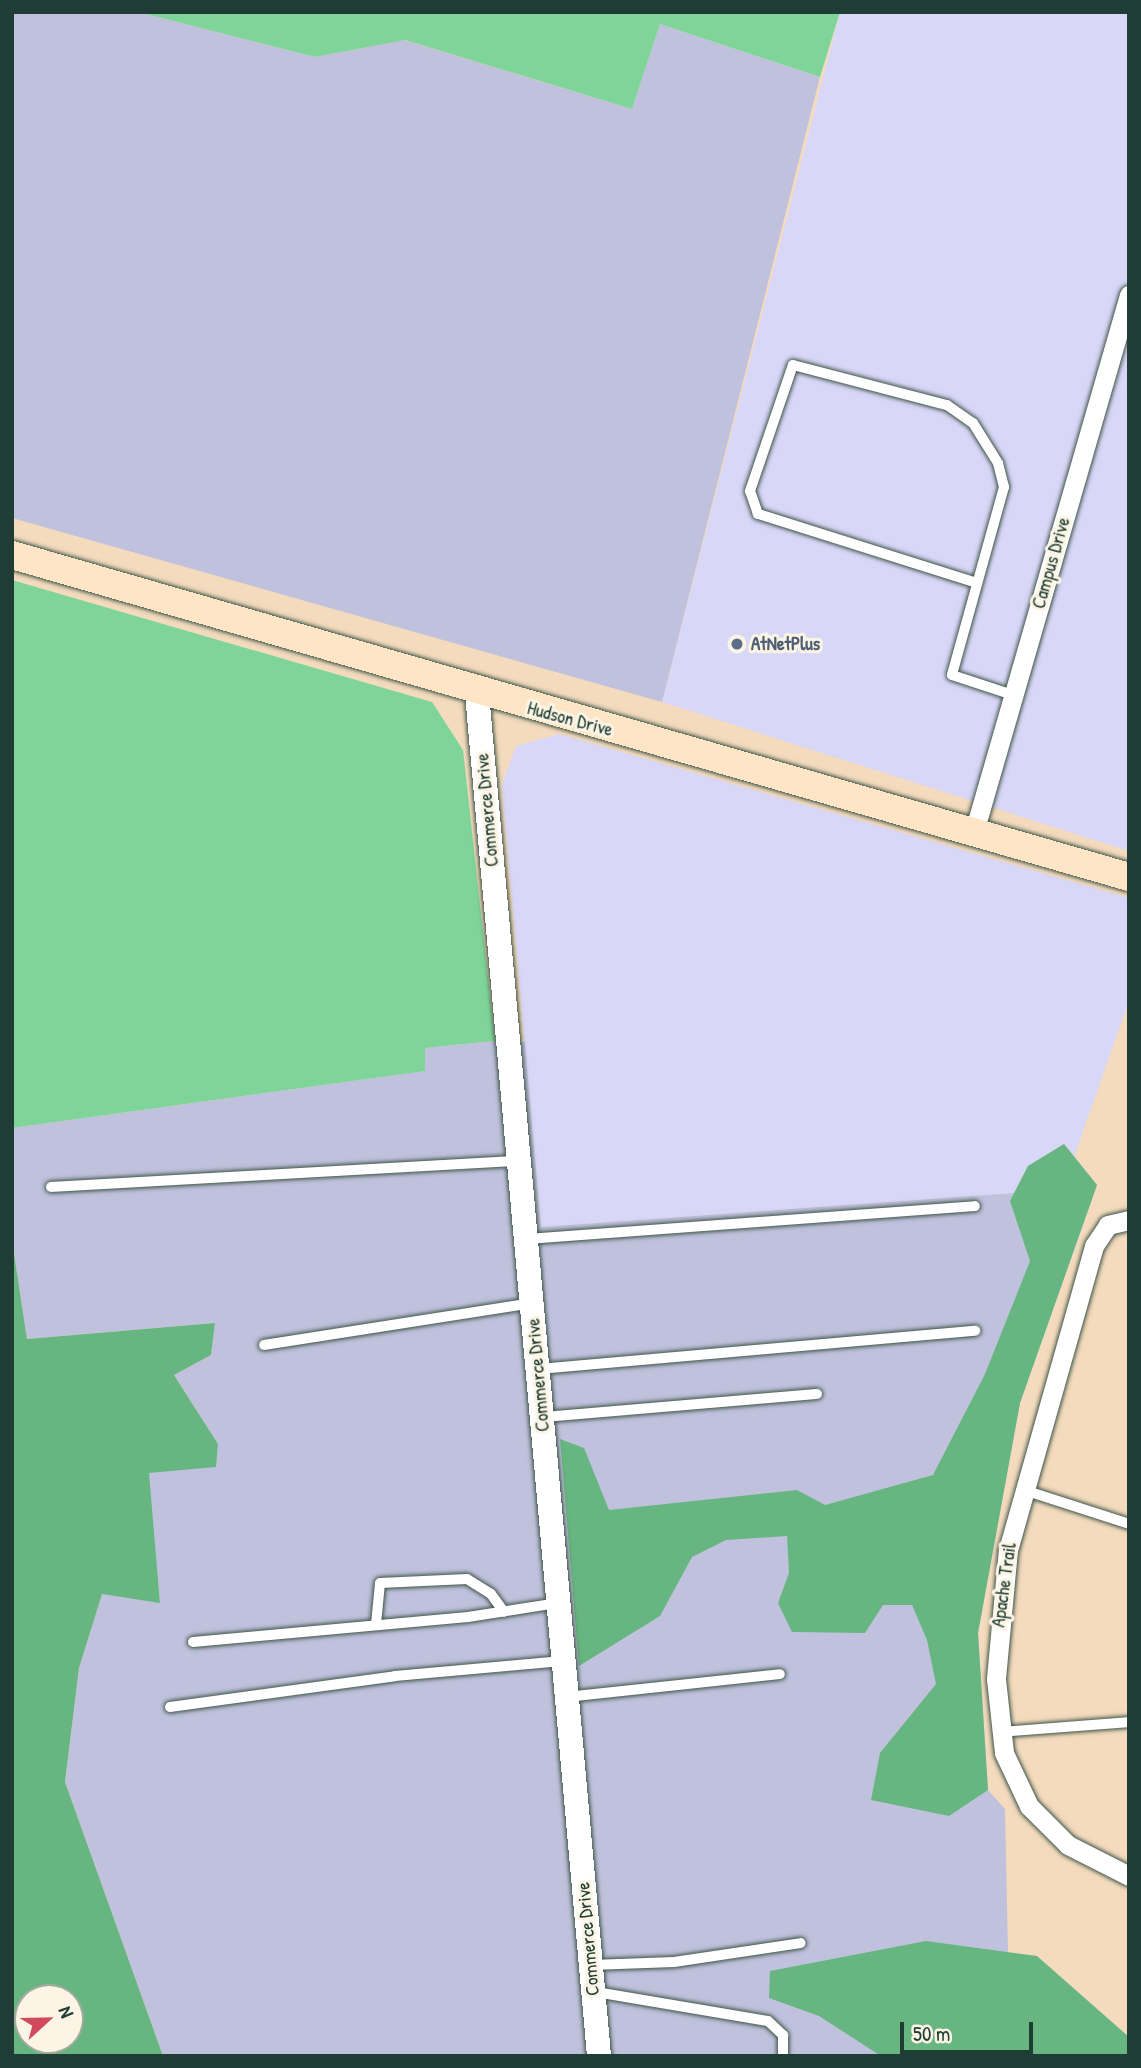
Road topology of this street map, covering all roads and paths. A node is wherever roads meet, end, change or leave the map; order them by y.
1 (1129, 295) edge
2 (12, 555) edge
3 (977, 583) junction
4 (477, 694) junction
5 (1013, 695) junction
6 (974, 832) junction
7 (1129, 877) edge
8 (519, 1161) junction
9 (51, 1187) dead end
10 (975, 1206) dead end
11 (1129, 1220) edge
12 (526, 1239) junction
13 (532, 1303) junction
14 (975, 1331) dead end
15 (264, 1345) dead end
16 (538, 1369) junction
17 (817, 1395) dead end
18 (542, 1417) junction
19 (1024, 1490) junction
20 (1129, 1524) edge
21 (558, 1602) junction
22 (504, 1612) junction
23 (376, 1623) junction
24 (192, 1642) dead end
25 (563, 1661) junction
26 (780, 1674) dead end
27 (566, 1698) junction
28 (170, 1707) dead end
29 (1129, 1722) edge
30 (1000, 1732) junction
31 (1129, 1876) edge
32 (801, 1942) dead end
33 (591, 1965) junction
34 (593, 1992) junction
35 (599, 2056) edge
36 (783, 2056) edge

1 - 5 street, Campus Drive
2 - 4 main road, Hudson Drive
3 - 3 lane
3 - 5 lane
4 - 6 main road, Hudson Drive
4 - 8 street, Commerce Drive
5 - 6 street, Campus Drive
6 - 7 main road, Hudson Drive
8 - 9 lane
8 - 12 street, Commerce Drive
10 - 12 lane
11 - 19 street, Apache Trail
12 - 13 street, Commerce Drive
13 - 15 lane
13 - 16 street, Commerce Drive
14 - 16 lane
16 - 18 street, Commerce Drive
17 - 18 lane
18 - 21 street, Commerce Drive
19 - 20 lane
19 - 30 street, Apache Trail
21 - 22 lane
21 - 25 street, Commerce Drive
22 - 23 lane
22 - 23 lane
23 - 24 lane
25 - 27 street, Commerce Drive
25 - 28 lane
26 - 27 lane
27 - 33 street, Commerce Drive
29 - 30 lane
30 - 31 street, Apache Trail
32 - 33 lane
33 - 34 street, Commerce Drive
34 - 35 street, Commerce Drive
34 - 36 lane

